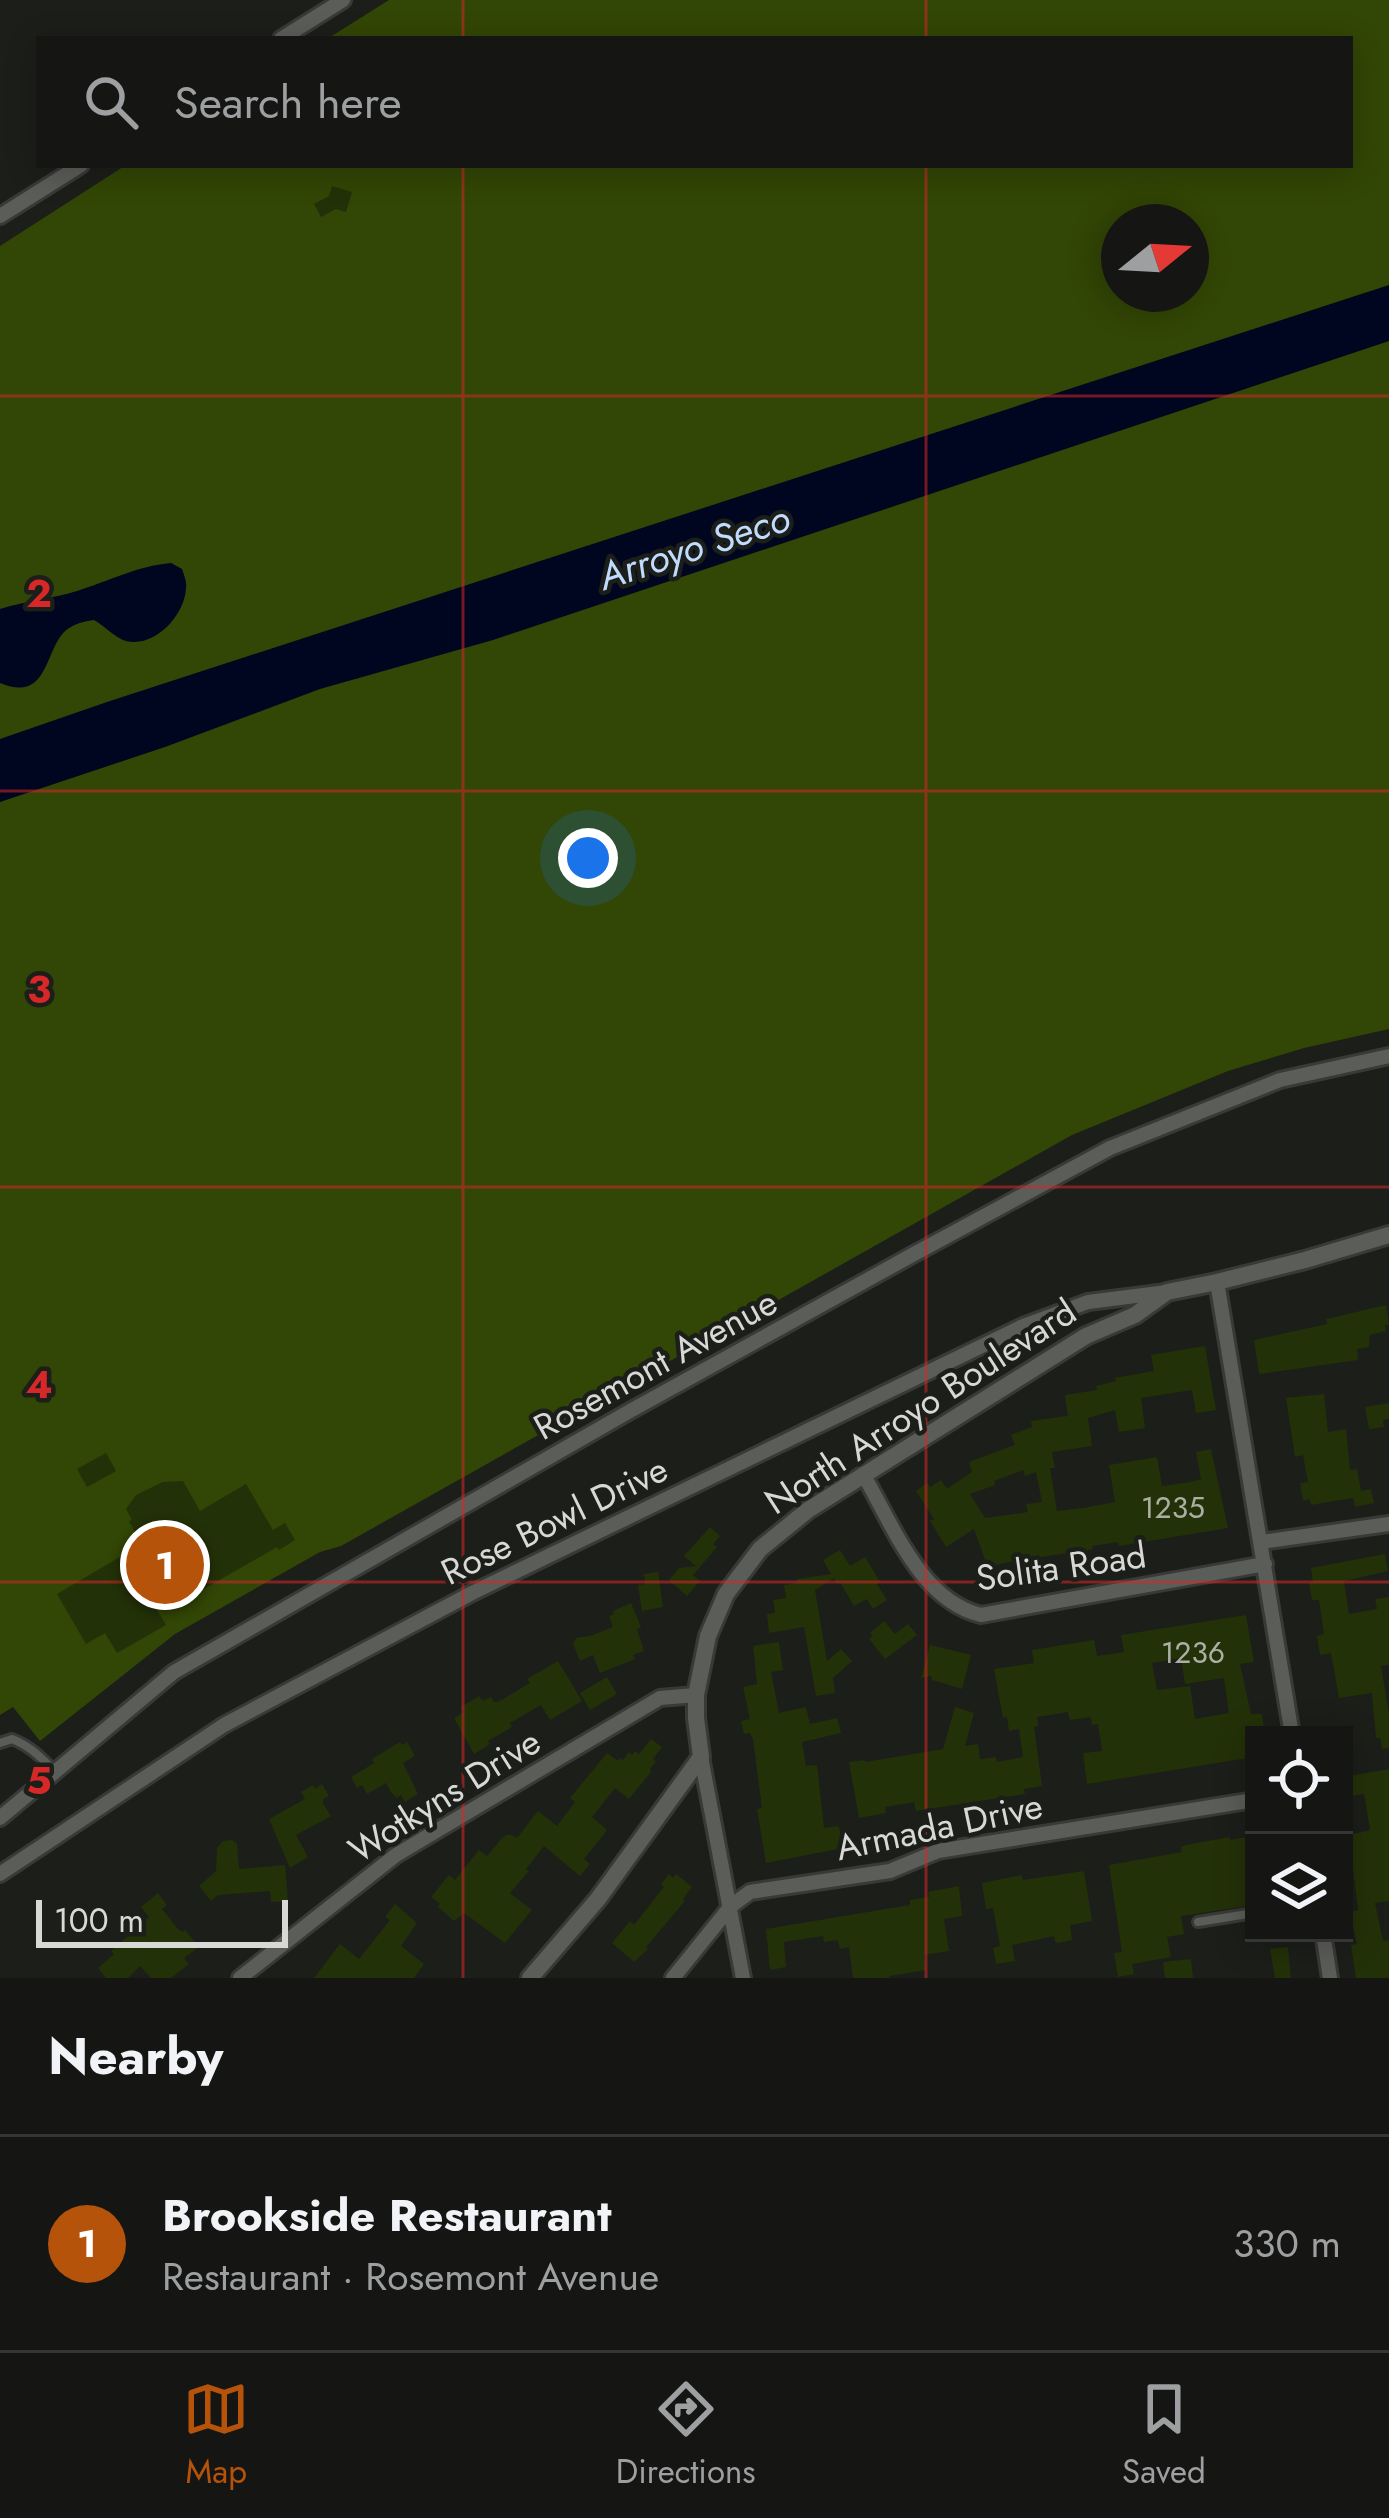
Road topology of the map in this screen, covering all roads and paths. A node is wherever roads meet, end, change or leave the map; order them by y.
1 (344, 0) edge
2 (286, 36) edge
3 (76, 168) edge
4 (0, 216) edge
5 (1389, 1057) edge
6 (1389, 1235) edge
7 (1217, 1282) junction
8 (1167, 1292) junction
9 (863, 1474) junction
10 (1389, 1524) edge
11 (1261, 1542) junction
12 (1265, 1564) junction
13 (696, 1695) junction
14 (1291, 1726) edge
15 (0, 1744) edge
16 (701, 1757) junction
17 (55, 1772) junction
18 (1245, 1801) edge
19 (0, 1818) edge
20 (0, 1874) edge
21 (731, 1906) junction
22 (1245, 1914) edge
23 (1198, 1922) dead end
24 (1324, 1942) edge
25 (240, 1978) edge
26 (530, 1978) edge
27 (673, 1978) edge
28 (743, 1978) edge
29 (1330, 1978) edge

1 - 2 street
3 - 4 street
5 - 17 street, Rosemont Avenue
6 - 7 street, North Arroyo Boulevard
7 - 8 street, North Arroyo Boulevard
7 - 11 street
8 - 9 street, North Arroyo Boulevard
8 - 20 street, Rose Bowl Drive
9 - 12 street, Solita Road
9 - 13 street, North Arroyo Boulevard
10 - 11 street
11 - 12 street
12 - 14 street
13 - 16 street, North Arroyo Boulevard
13 - 25 street, Wotkyns Drive
15 - 17 lane
16 - 21 street
16 - 26 street
17 - 19 street, Rosemont Avenue
18 - 21 street, Armada Drive
21 - 27 street
21 - 28 street
22 - 23 lane
24 - 29 street

